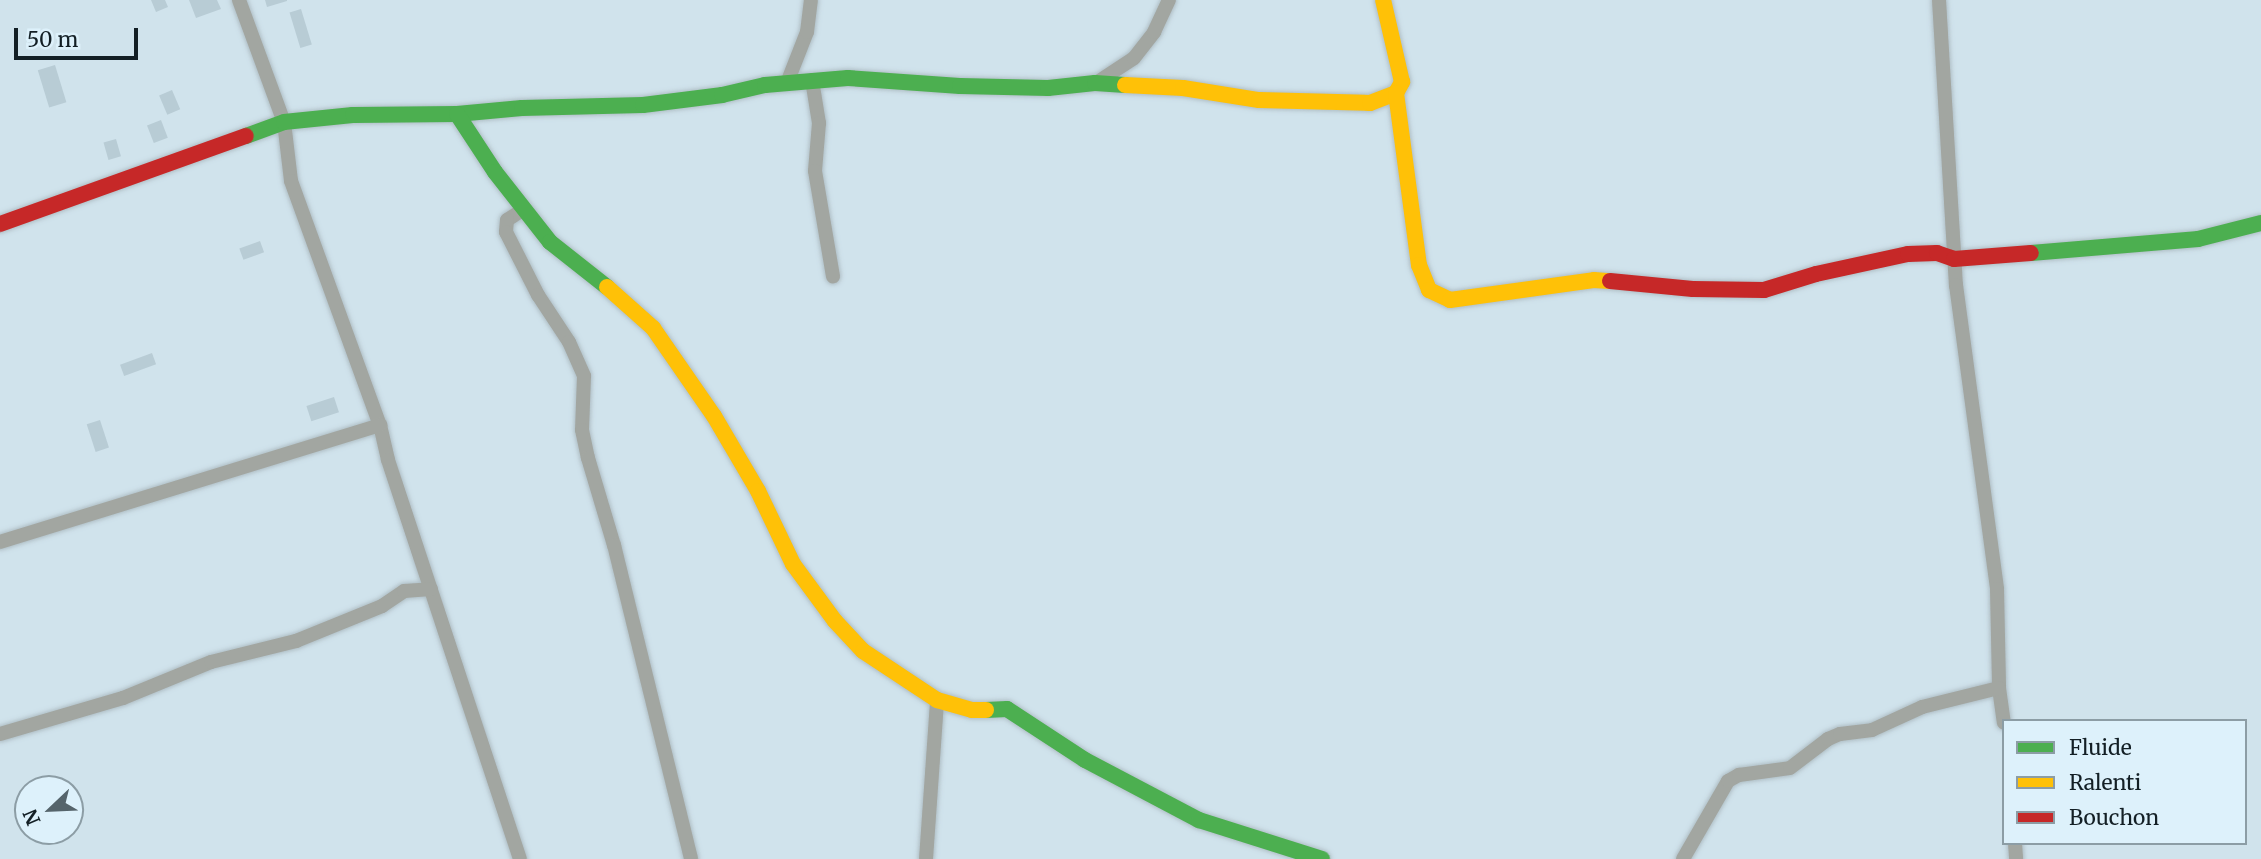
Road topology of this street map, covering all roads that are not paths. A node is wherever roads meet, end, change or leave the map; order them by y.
1 (239, 0) edge
2 (811, 0) edge
3 (1169, 0) edge
4 (1383, 0) edge
5 (1939, 0) edge
6 (812, 80) junction
7 (787, 83) junction
8 (1095, 83) junction
9 (1396, 93) junction
10 (457, 114) junction
11 (284, 122) junction
12 (524, 209) junction
13 (2261, 223) edge
14 (0, 224) edge
15 (1954, 259) junction
16 (833, 276) dead end
17 (380, 425) junction
18 (0, 542) edge
19 (431, 589) junction
20 (2000, 688) junction
21 (937, 700) junction
22 (2004, 719) edge
23 (0, 734) edge
24 (520, 859) edge
25 (691, 859) edge
26 (926, 859) edge
27 (1322, 859) edge
28 (1683, 859) edge

1 - 11 street
2 - 7 street
3 - 8 street
4 - 9 street
5 - 15 street
6 - 7 street
6 - 8 street
6 - 16 street
7 - 10 street
8 - 9 street
9 - 15 street
10 - 11 street
10 - 12 street
11 - 14 street
11 - 17 street
12 - 21 street
12 - 25 street
13 - 15 street
15 - 20 street
17 - 18 street
17 - 19 street
19 - 23 street
19 - 24 street
20 - 22 street
20 - 28 street
21 - 26 street
21 - 27 street

